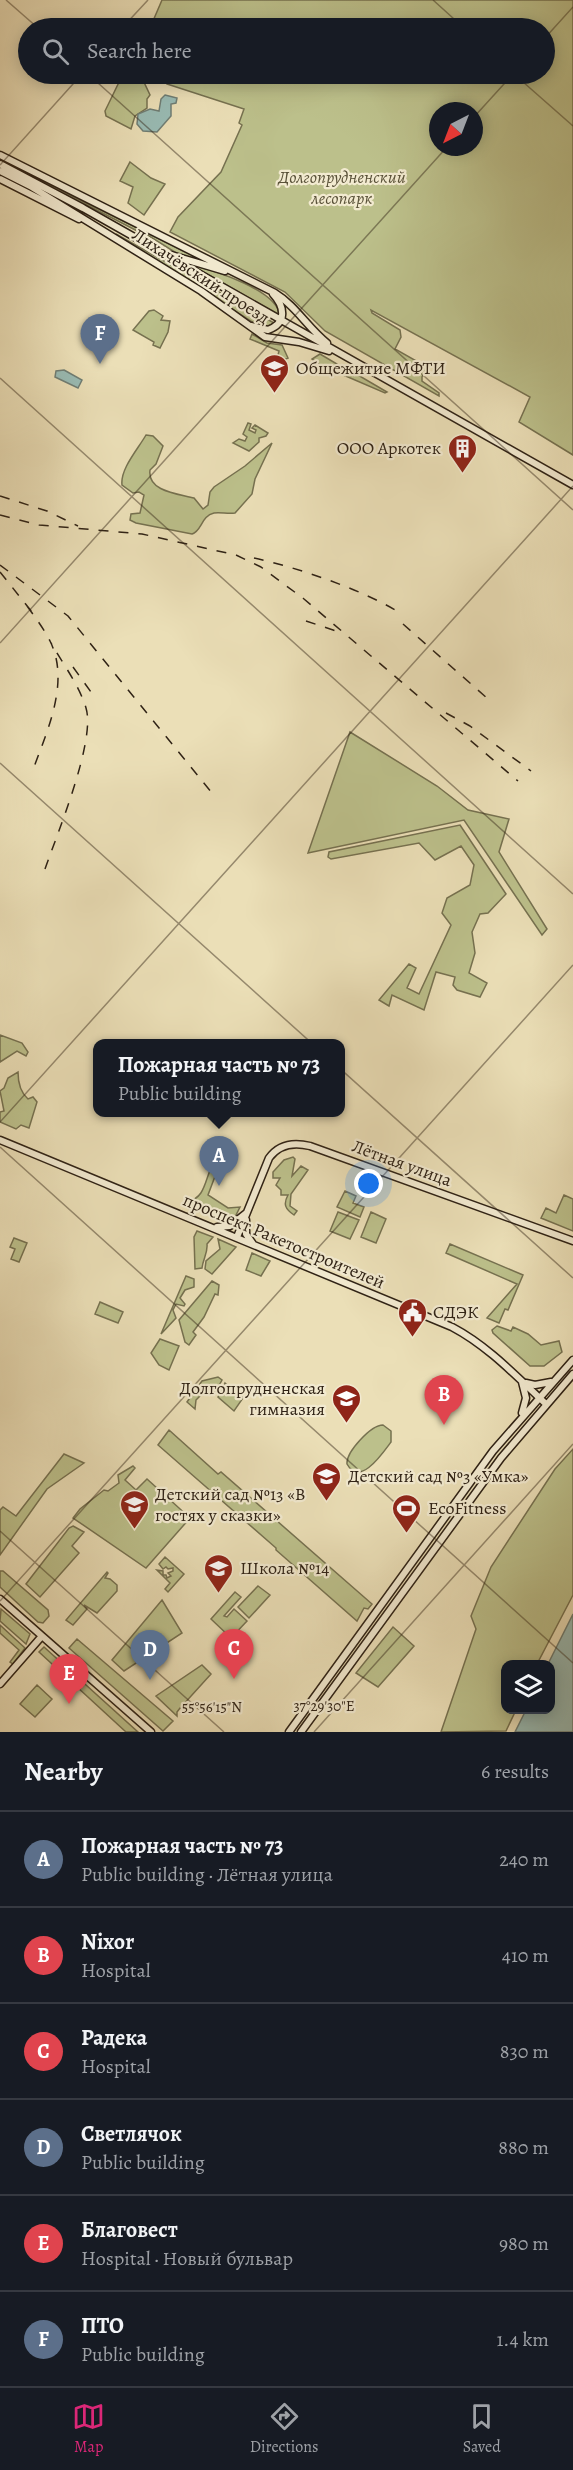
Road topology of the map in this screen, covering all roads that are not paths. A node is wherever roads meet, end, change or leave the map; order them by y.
1 (3, 157) edge
2 (0, 164) edge
3 (0, 171) edge
4 (8, 172) junction
5 (1, 180) edge
6 (30, 186) junction
7 (131, 236) junction
8 (117, 239) junction
9 (155, 249) junction
10 (237, 274) junction
11 (270, 291) junction
12 (281, 321) junction
13 (242, 322) junction
14 (338, 353) junction
15 (573, 485) edge
16 (0, 1140) edge
17 (247, 1211) junction
18 (213, 1227) junction
19 (237, 1237) junction
20 (573, 1241) edge
21 (253, 1244) junction
22 (573, 1360) edge
23 (573, 1374) edge
24 (554, 1380) junction
25 (522, 1382) junction
26 (539, 1397) junction
27 (546, 1404) junction
28 (520, 1418) junction
29 (0, 1599) edge
30 (42, 1636) junction
31 (0, 1684) edge
32 (152, 1732) edge
33 (289, 1732) edge
34 (302, 1732) edge

1 - 10 main road
2 - 4 main road
3 - 4 main road
4 - 6 main road, Лихачёвский проезд
4 - 7 main road, Лихачёвский проезд
5 - 8 main road, Лихачёвский проезд
6 - 7 main road, Лихачёвский проезд
6 - 8 main road, Лихачёвский проезд
7 - 9 main road, Лихачёвский проезд
8 - 13 main road, Лихачёвский проезд
9 - 10 main road
9 - 12 main road, Лихачёвский проезд
10 - 11 main road, Лихачёвский проезд
11 - 12 main road
11 - 14 main road, Лихачёвский проезд
12 - 13 main road
12 - 14 main road, Лихачёвский проезд
13 - 14 main road, Лихачёвский проезд
14 - 15 main road, Лихачёвский проезд
16 - 18 main road, проспект Ракетостроителей
17 - 18 main road
17 - 19 main road, Лётная улица
17 - 20 main road, Лётная улица
17 - 21 main road
18 - 19 main road, проспект Ракетостроителей
19 - 21 main road, проспект Ракетостроителей
21 - 25 main road, проспект Ракетостроителей
22 - 24 main road
23 - 27 main road
24 - 25 main road
24 - 26 main road
25 - 26 main road, проспект Ракетостроителей
25 - 28 main road
26 - 27 main road, проспект Ракетостроителей
26 - 28 main road
27 - 34 main road
28 - 33 main road
29 - 30 main road
30 - 31 main road
30 - 32 main road

